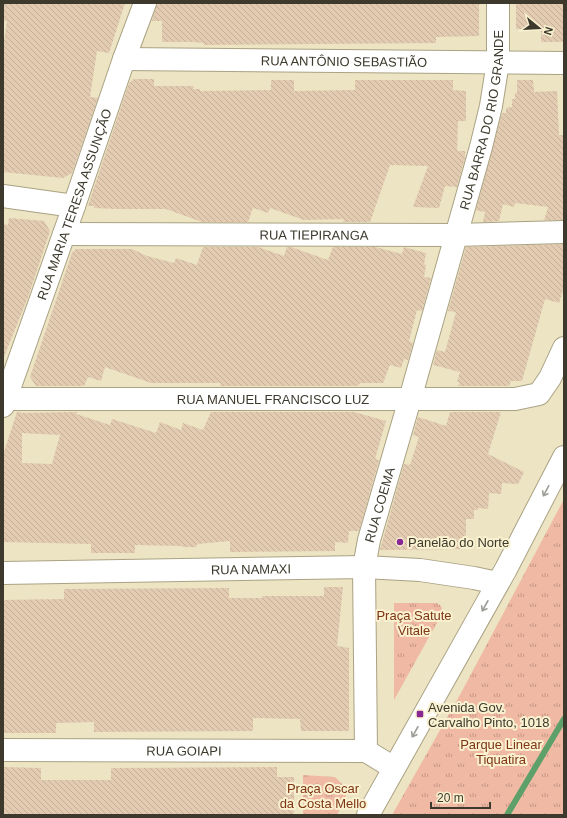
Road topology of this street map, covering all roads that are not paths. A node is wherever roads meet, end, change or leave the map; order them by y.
1 (145, 3) edge
2 (498, 3) edge
3 (124, 59) junction
4 (498, 62) junction
5 (564, 63) edge
6 (3, 196) edge
7 (74, 206) junction
8 (564, 232) edge
9 (64, 234) junction
10 (456, 235) junction
11 (564, 348) edge
12 (410, 399) junction
13 (4, 402) edge
14 (564, 457) edge
15 (364, 567) junction
16 (3, 573) edge
17 (497, 584) junction
18 (3, 750) edge
19 (366, 751) junction
20 (394, 768) junction
21 (368, 815) edge

1 - 3 street, RUA MARIA TERESA ASSUNÇÃO
2 - 4 street, RUA BARRA DO RIO GRANDE
3 - 4 street, RUA ANTÔNIO SEBASTIÃO
3 - 7 street, RUA MARIA TERESA ASSUNÇÃO
4 - 5 street, RUA ANTÔNIO SEBASTIÃO
4 - 10 street, RUA BARRA DO RIO GRANDE
6 - 7 street
7 - 9 street, RUA MARIA TERESA ASSUNÇÃO
8 - 10 street, RUA TIEPIRANGA
9 - 10 street, RUA TIEPIRANGA
9 - 13 street, RUA MARIA TERESA ASSUNÇÃO
10 - 12 street, RUA COEMA
11 - 12 street, RUA MANUEL FRANCISCO LUZ
12 - 13 street, RUA MANUEL FRANCISCO LUZ
12 - 15 street, RUA COEMA
14 -> 17 street
15 - 16 street, RUA NAMAXI
15 - 17 street, RUA NAMAXI
15 - 19 street, RUA COEMA
17 -> 20 street
18 - 19 street, RUA GOIAPI
19 - 20 street
20 - 21 street

